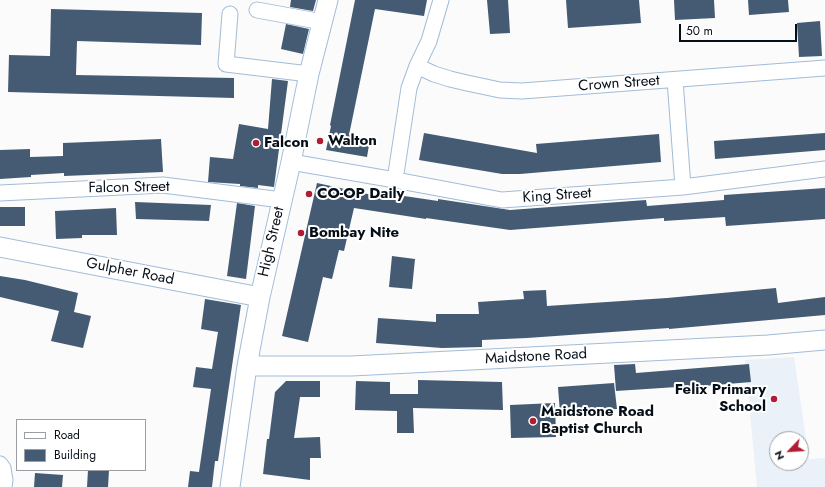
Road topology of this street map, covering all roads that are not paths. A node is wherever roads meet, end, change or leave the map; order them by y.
1 (328, 0) edge
2 (441, 0) edge
3 (257, 10) dead end
4 (230, 14) dead end
5 (323, 22) junction
6 (417, 66) junction
7 (825, 68) edge
8 (309, 74) junction
9 (675, 80) junction
10 (291, 162) junction
11 (825, 169) edge
12 (395, 180) junction
13 (683, 187) junction
14 (0, 193) edge
15 (282, 200) junction
16 (0, 246) edge
17 (260, 297) junction
18 (825, 340) edge
19 (248, 366) junction
20 (0, 464) edge
21 (4, 487) edge
22 (230, 487) edge

1 - 5 street, High Street
2 - 6 street
3 - 5 street
4 - 8 street
5 - 8 street, High Street
6 - 9 street, Crown Street
6 - 12 street
7 - 9 street, Crown Street
8 - 10 street, High Street
9 - 13 street
10 - 12 street, King Street
10 - 15 street, High Street
11 - 13 street, King Street
12 - 13 street, King Street
14 - 15 street, Falcon Street
15 - 17 street, High Street
16 - 17 street, Gulpher Road
17 - 19 street, High Street
18 - 19 street, Maidstone Road
19 - 22 street, High Street
20 - 21 street

